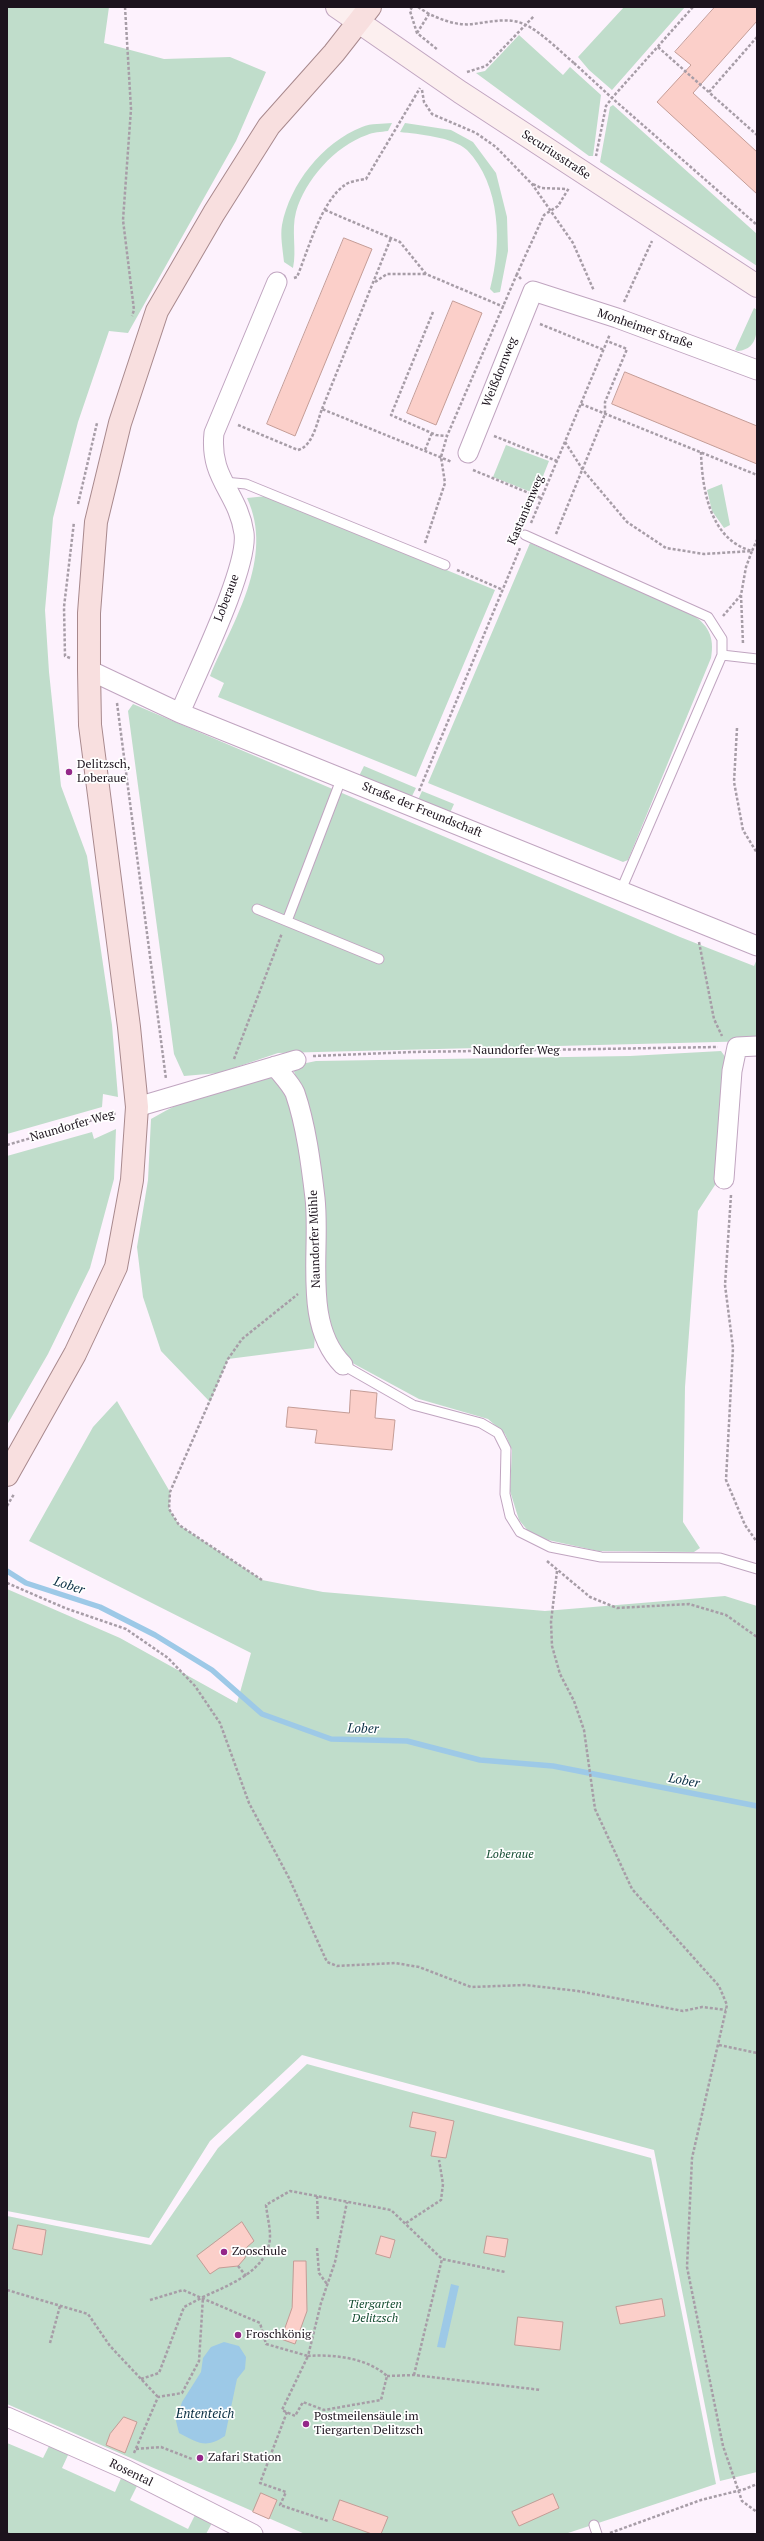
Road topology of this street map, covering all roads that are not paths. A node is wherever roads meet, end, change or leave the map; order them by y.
1 (337, 7) edge
2 (364, 14) edge
3 (276, 282) road end
4 (757, 286) edge
5 (533, 291) joint
6 (757, 370) edge
7 (464, 462) road end
8 (223, 482) junction
9 (525, 535) road end
10 (444, 565) road end
11 (722, 655) junction
12 (757, 659) edge
13 (89, 670) junction
14 (180, 713) junction
15 (342, 777) junction
16 (621, 890) junction
17 (257, 909) dead end
18 (286, 921) junction
19 (757, 946) edge
20 (379, 959) dead end
21 (757, 1046) edge
22 (296, 1060) road end
23 (275, 1066) junction
24 (137, 1107) junction
25 (724, 1179) road end
26 (343, 1365) joint
27 (7, 1476) edge
28 (757, 1569) edge
29 (7, 2417) edge
30 (594, 2525) dead end
31 (253, 2534) edge
32 (597, 2534) edge

1 - 2 street, Securiusstraße
2 - 4 street, Securiusstraße
2 - 13 main road
3 - 8 street, Loberaue
5 - 6 street, Monheimer Straße
5 - 7 street, Weißdornweg
8 - 10 lane
8 - 14 street, Loberaue
9 - 11 lane
11 - 12 lane
11 - 16 lane
13 - 14 street, Straße der Freundschaft
13 - 24 main road
14 - 15 street, Straße der Freundschaft
15 - 16 street, Straße der Freundschaft
15 - 18 lane
16 - 19 street, Straße der Freundschaft
17 - 18 lane
18 - 20 lane
21 - 25 street
22 - 23 street
23 - 24 street
23 - 26 street, Naundorfer Mühle
24 - 27 main road
26 - 28 lane
29 - 31 street, Rosental
30 - 32 lane

